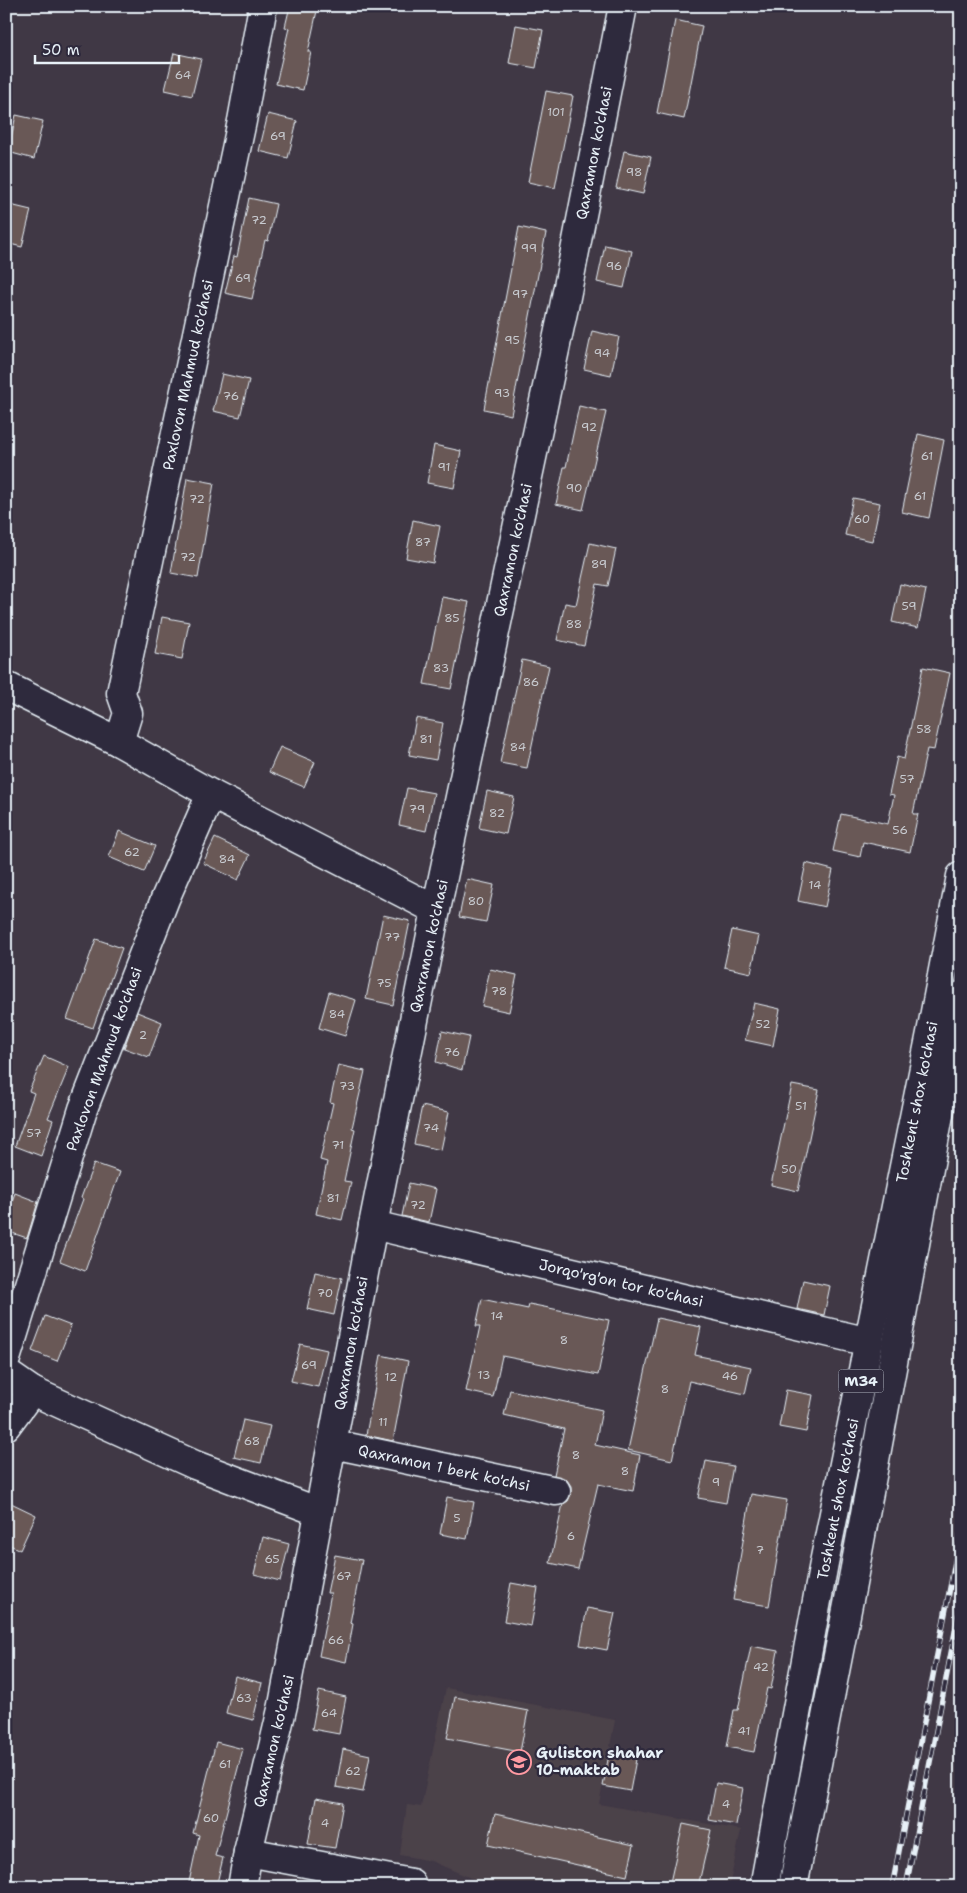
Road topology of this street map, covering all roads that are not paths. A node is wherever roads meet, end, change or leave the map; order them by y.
1 (263, 6) edge
2 (623, 6) edge
3 (6, 686) edge
4 (119, 742) junction
5 (211, 794) junction
6 (961, 876) edge
7 (436, 910) junction
8 (961, 996) edge
9 (942, 1035) junction
10 (373, 1225) junction
11 (869, 1342) junction
12 (6, 1359) edge
13 (6, 1373) edge
14 (32, 1391) junction
15 (6, 1426) edge
16 (333, 1444) junction
17 (556, 1491) dead end
18 (319, 1512) junction
19 (248, 1852) junction
20 (411, 1884) dead end
21 (242, 1887) edge
22 (764, 1887) edge
23 (793, 1887) edge

1 - 4 main road, Paxlovon Mahmud ko'chasi
2 - 7 main road, Qaxramon ko'chasi
3 - 4 main road
4 - 5 main road
5 - 7 main road
5 - 12 main road, Paxlovon Mahmud ko'chasi
6 - 9 main road, Toshkent shox ko'chasi / M34
7 - 10 main road, Qaxramon ko'chasi
8 - 9 main road, Toshkent shox ko'chasi / M34
9 - 11 main road, Toshkent shox ko'chasi / M34
9 - 23 main road, Toshkent shox ko'chasi / M34
10 - 11 main road, Jorqo'rg'on tor ko'chasi
10 - 16 main road, Qaxramon ko'chasi
11 - 22 main road, Toshkent shox ko'chasi / M34
13 - 14 main road
14 - 15 main road
14 - 18 main road
16 - 17 main road, Qaxramon 1 berk ko'chsi
16 - 18 main road, Qaxramon ko'chasi
18 - 19 main road, Qaxramon ko'chasi
19 - 20 main road
19 - 21 main road, Qaxramon ko'chasi

